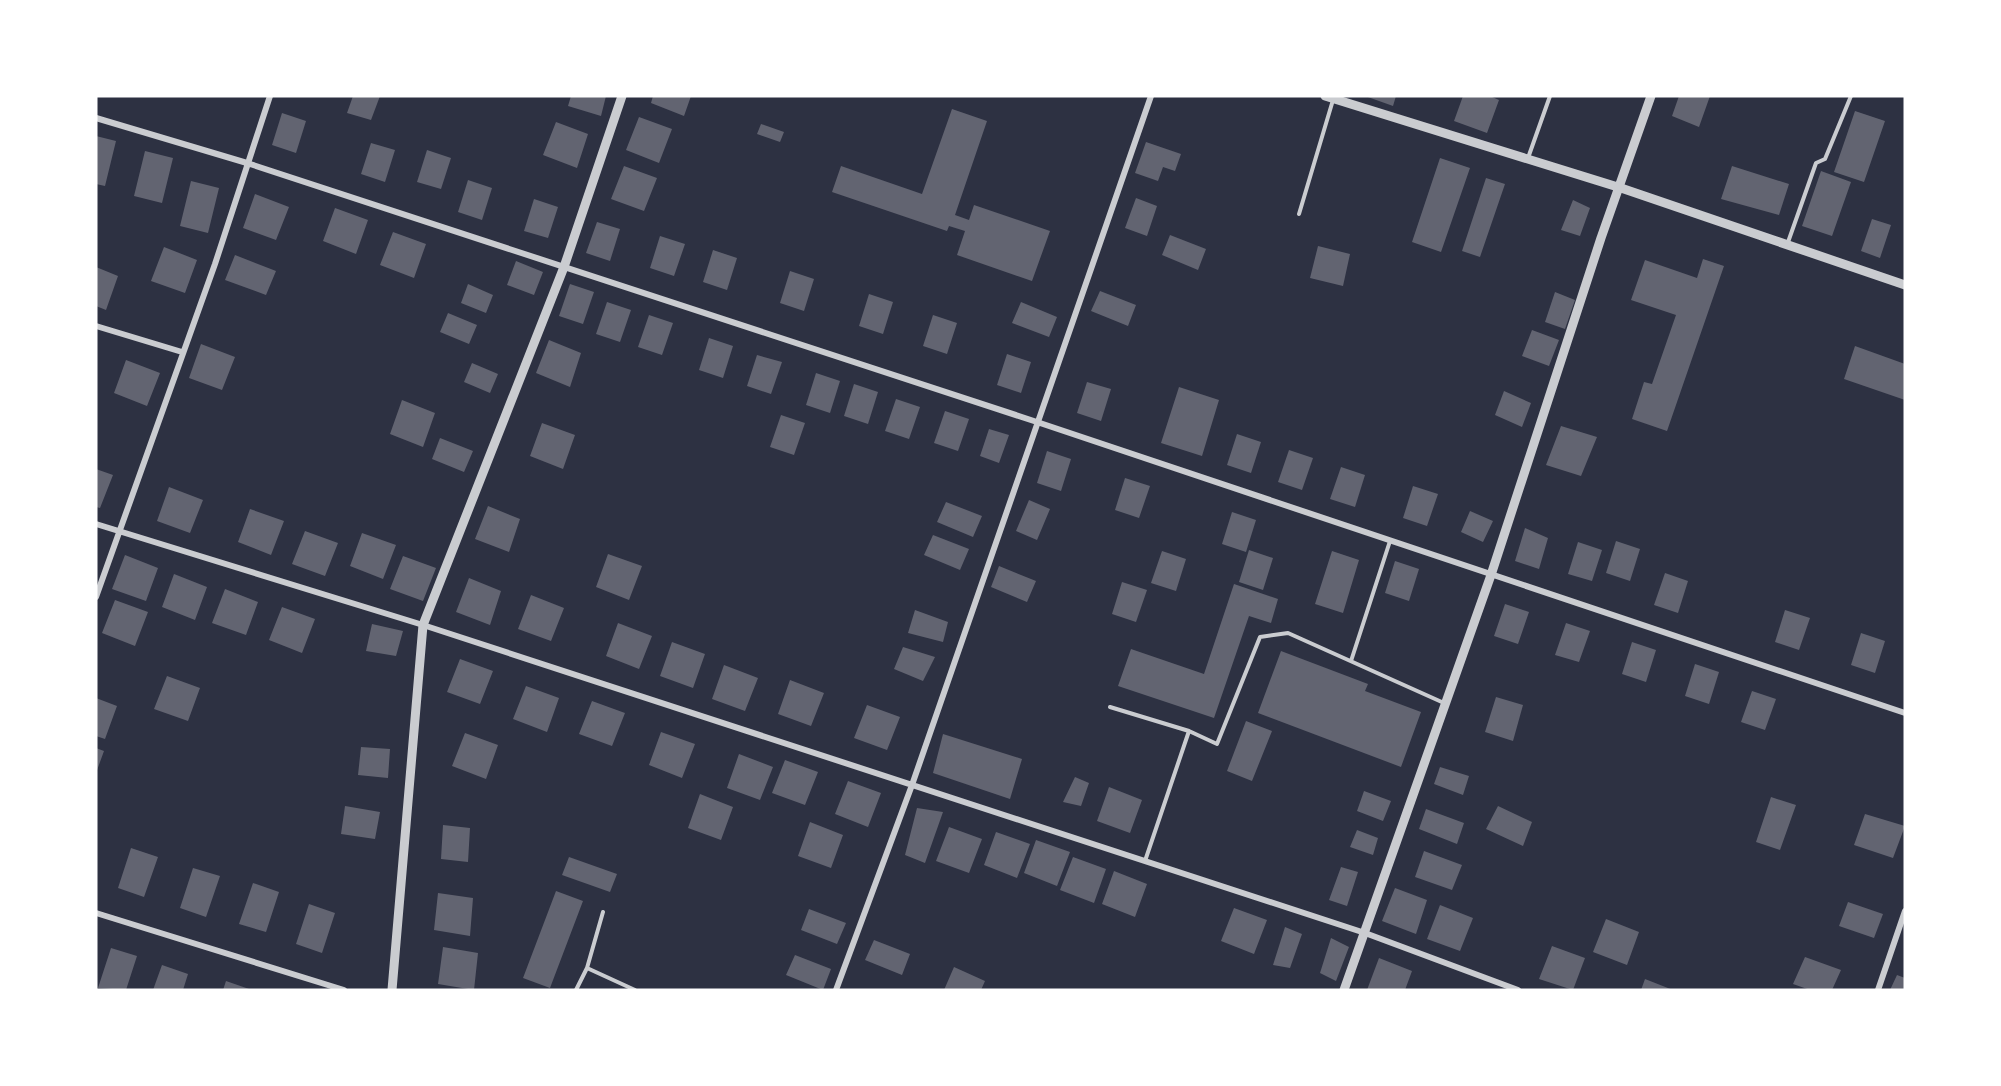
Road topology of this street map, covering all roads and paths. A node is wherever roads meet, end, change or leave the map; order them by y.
1 (270, 96) edge
2 (621, 96) edge
3 (1151, 96) edge
4 (1550, 96) edge
5 (1651, 96) edge
6 (1851, 96) edge
7 (1331, 97) edge
8 (96, 118) edge
9 (1528, 159) junction
10 (247, 163) junction
11 (1621, 188) junction
12 (1299, 214) dead end
13 (1787, 245) junction
14 (564, 267) junction
15 (1905, 285) edge
16 (96, 326) edge
17 (182, 352) junction
18 (1037, 422) junction
19 (96, 524) edge
20 (120, 532) junction
21 (1390, 541) junction
22 (1491, 575) junction
23 (96, 597) edge
24 (423, 625) junction
25 (1351, 662) junction
26 (1446, 704) junction
27 (1110, 707) dead end
28 (1905, 713) edge
29 (1189, 731) junction
30 (912, 785) junction
31 (1144, 861) junction
32 (1905, 911) edge
33 (603, 912) dead end
34 (96, 913) edge
35 (1365, 933) junction
36 (587, 968) junction
37 (344, 990) edge
38 (392, 990) edge
39 (576, 990) edge
40 (635, 990) edge
41 (836, 990) edge
42 (1344, 990) edge
43 (1518, 990) edge
44 (1878, 990) edge

1 - 10 street
2 - 14 street
3 - 18 street
4 - 9 lane
5 - 11 street
6 - 13 lane
7 - 9 street
7 - 12 lane
8 - 10 street
9 - 11 street
10 - 14 street
10 - 17 street
11 - 13 street
11 - 22 street
13 - 15 street
14 - 18 street
14 - 24 street
16 - 17 street
17 - 20 street
18 - 21 street
18 - 30 street
19 - 20 street
20 - 23 street
20 - 24 street
21 - 22 street
21 - 25 lane
22 - 26 street
22 - 28 street
24 - 30 street
24 - 38 street
25 - 26 lane
25 - 29 lane
26 - 35 street
27 - 29 lane
29 - 31 lane
30 - 31 street
30 - 41 street
31 - 35 street
32 - 44 street
33 - 36 lane
34 - 37 street
35 - 42 street
35 - 43 street
36 - 39 lane
36 - 40 lane

